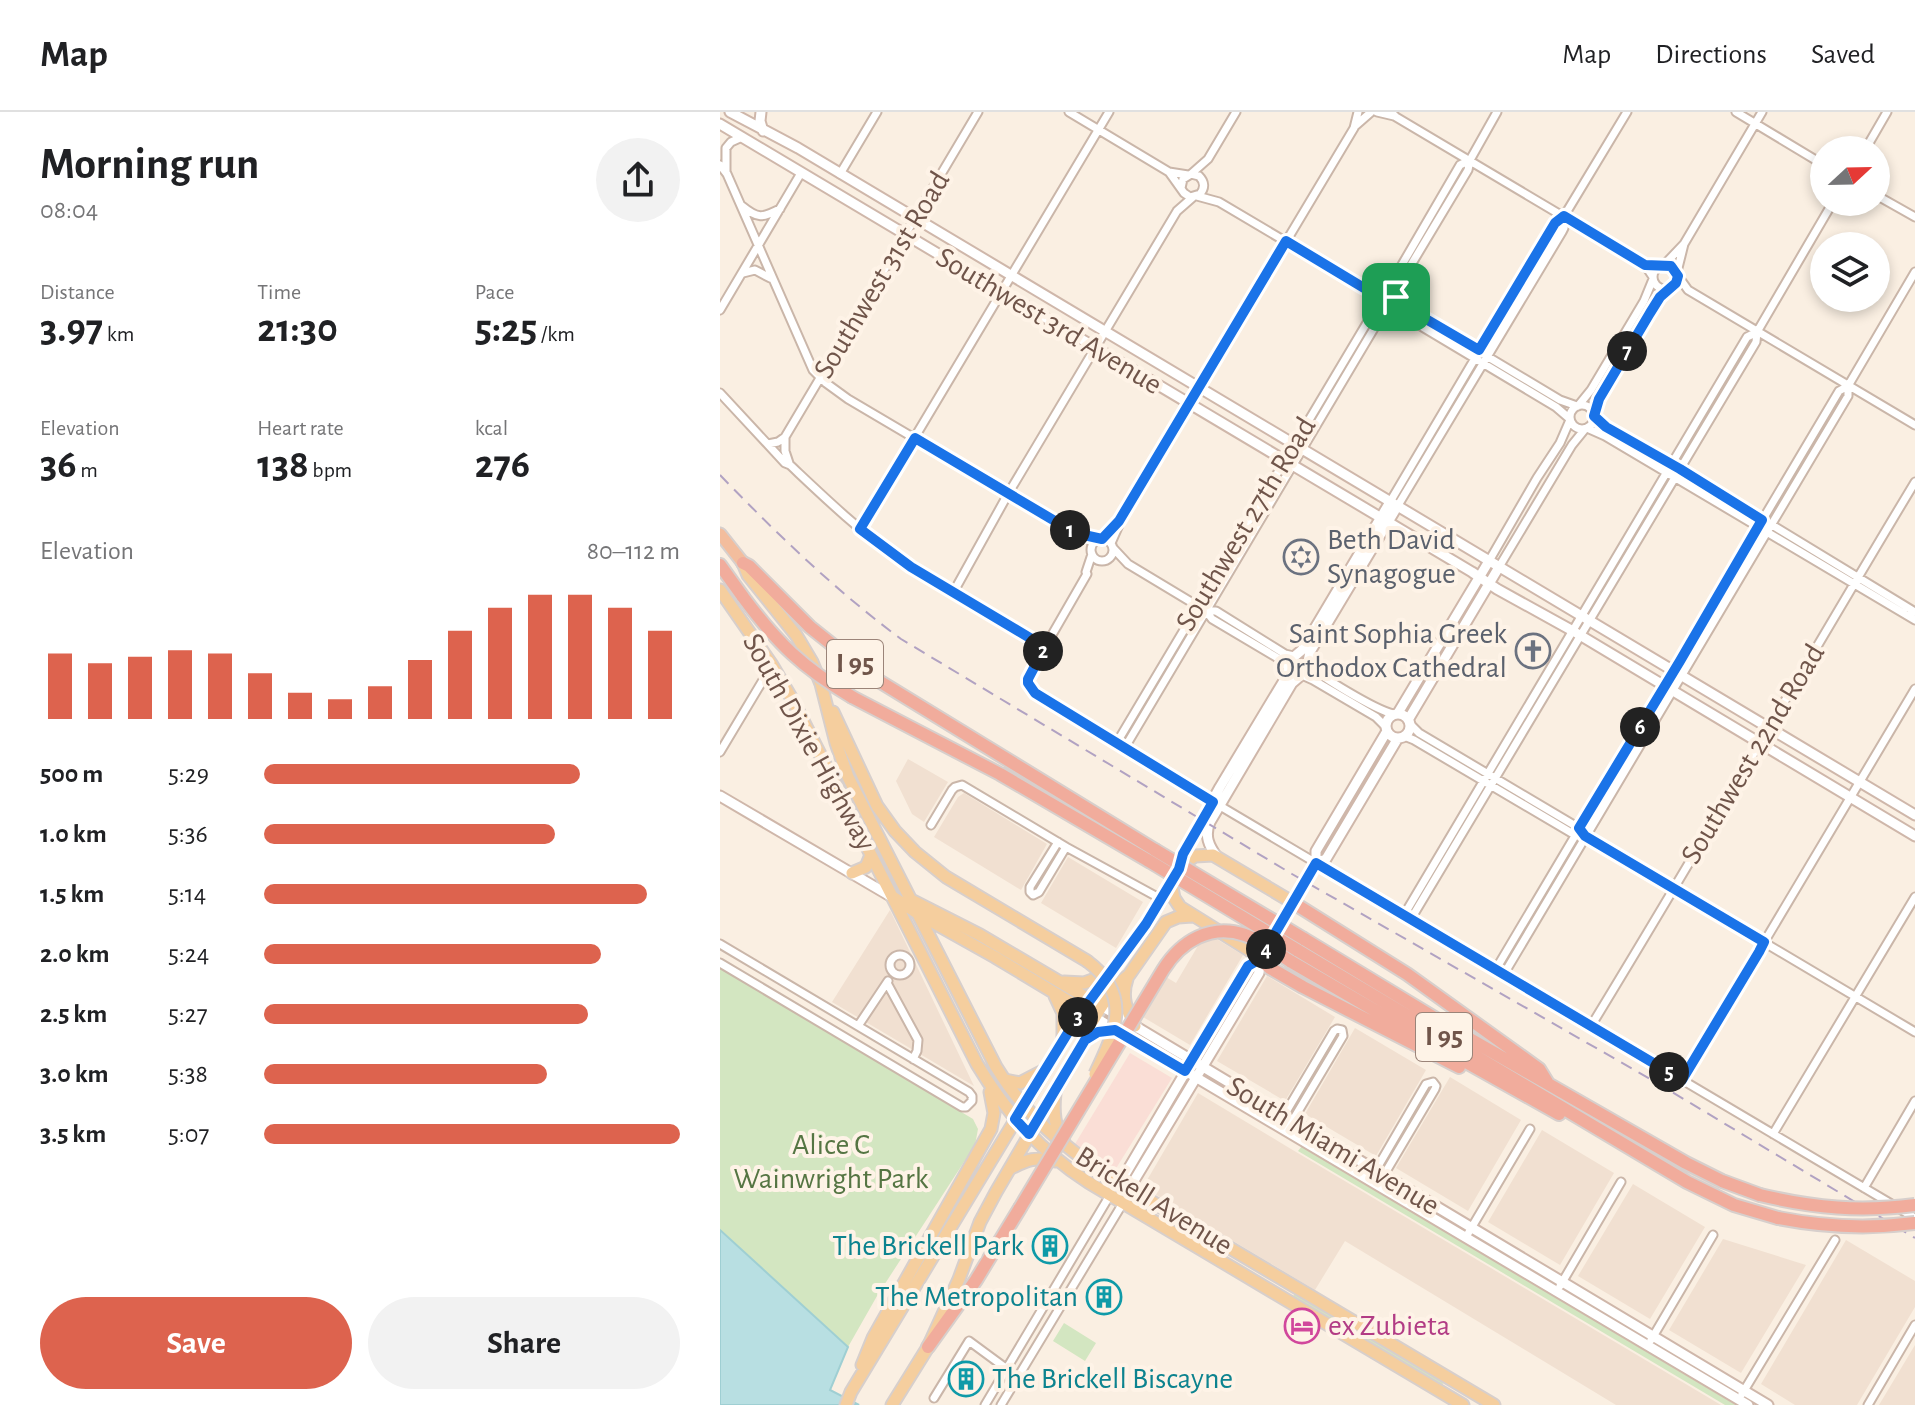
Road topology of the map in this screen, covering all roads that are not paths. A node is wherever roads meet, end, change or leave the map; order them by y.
1 (733, 112) edge
2 (761, 112) edge
3 (877, 112) edge
4 (978, 112) edge
5 (1069, 112) edge
6 (1109, 112) edge
7 (1236, 112) edge
8 (1358, 112) edge
9 (1372, 112) edge
10 (1497, 112) edge
11 (1627, 112) edge
12 (1736, 112) edge
13 (1762, 112) edge
14 (1887, 112) edge
15 (1394, 114) edge
16 (720, 115) edge
17 (1755, 123) junction
18 (720, 124) edge
19 (1354, 128) junction
20 (1099, 130) junction
21 (763, 131) junction
22 (1873, 136) edge
23 (742, 137) junction
24 (1810, 156) edge
25 (1208, 159) junction
26 (1470, 160) junction
27 (720, 165) edge
28 (826, 165) junction
29 (1169, 172) junction
30 (801, 173) junction
31 (727, 174) junction
32 (840, 174) junction
33 (1190, 175) junction
34 (1203, 182) junction
35 (1182, 189) junction
36 (1195, 196) junction
37 (1219, 202) junction
38 (1890, 203) edge
39 (740, 205) junction
40 (780, 209) junction
41 (1177, 211) junction
42 (1564, 216) junction
43 (1825, 216) edge
44 (1914, 218) edge
45 (915, 219) junction
46 (905, 235) junction
47 (1286, 241) junction
48 (1684, 244) junction
49 (759, 247) junction
50 (1645, 265) junction
51 (1662, 265) junction
52 (1915, 272) edge
53 (743, 273) junction
54 (1677, 274) junction
55 (1011, 277) junction
56 (1653, 278) junction
57 (773, 279) junction
58 (1364, 288) junction
59 (1669, 289) junction
60 (1383, 290) junction
61 (1688, 290) junction
62 (1002, 292) junction
63 (1396, 298) junction
64 (1375, 302) junction
65 (720, 310) edge
66 (1388, 311) junction
67 (1757, 332) junction
68 (1105, 333) junction
69 (1095, 348) junction
70 (1479, 350) junction
71 (1487, 355) junction
72 (1474, 359) junction
73 (1482, 364) junction
74 (821, 378) junction
75 (1848, 386) junction
76 (1198, 388) junction
77 (720, 393) edge
78 (1189, 404) junction
79 (1577, 406) junction
80 (1594, 416) junction
81 (1570, 420) junction
82 (1915, 425) edge
83 (1586, 429) junction
84 (785, 437) junction
85 (915, 438) junction
86 (768, 444) junction
87 (1298, 447) junction
88 (1288, 463) junction
89 (1671, 464) junction
90 (790, 465) junction
91 (1680, 469) junction
92 (1666, 473) junction
93 (1675, 478) junction
94 (1915, 482) edge
95 (1008, 494) junction
96 (1393, 505) junction
97 (1384, 520) junction
98 (1119, 521) junction
99 (1759, 524) junction
100 (860, 529) junction
101 (1768, 529) junction
102 (1075, 533) junction
103 (720, 534) edge
104 (1101, 539) junction
105 (1112, 546) junction
106 (1092, 553) junction
107 (1106, 560) junction
108 (1489, 561) junction
109 (743, 563) junction
110 (1128, 564) junction
111 (720, 565) edge
112 (1499, 567) junction
113 (1087, 574) junction
114 (1480, 577) junction
115 (1856, 581) junction
116 (1489, 583) junction
117 (720, 590) edge
118 (953, 593) junction
119 (1202, 609) junction
120 (1915, 612) edge
121 (1586, 618) junction
122 (1915, 620) edge
123 (1576, 634) junction
124 (1045, 647) junction
125 (1295, 656) junction
126 (1307, 663) junction
127 (772, 665) junction
128 (1288, 668) junction
129 (1677, 673) junction
130 (1300, 675) junction
131 (822, 689) junction
132 (1668, 689) junction
133 (1915, 689) edge
134 (1395, 714) junction
135 (1409, 722) junction
136 (1386, 728) junction
137 (1769, 728) junction
138 (1401, 737) junction
139 (1116, 744) junction
140 (1761, 744) junction
141 (1124, 749) junction
142 (720, 752) edge
143 (1489, 780) junction
144 (1860, 782) junction
145 (720, 796) edge
146 (1850, 797) junction
147 (1216, 803) junction
148 (1915, 815) edge
149 (931, 825) dead end
150 (1577, 832) junction
151 (1585, 836) junction
152 (1915, 836) edge
153 (1058, 842) junction
154 (1066, 847) junction
155 (871, 855) junction
156 (1152, 856) junction
157 (1217, 857) junction
158 (1316, 863) junction
159 (1179, 869) junction
160 (852, 873) junction
161 (1171, 883) junction
162 (1674, 888) junction
163 (892, 897) junction
164 (1915, 897) edge
165 (1161, 899) junction
166 (913, 901) junction
167 (1292, 902) junction
168 (920, 915) junction
169 (1192, 916) junction
170 (1407, 917) junction
171 (949, 932) junction
172 (933, 941) junction
173 (1764, 942) junction
174 (720, 945) edge
175 (1297, 950) junction
176 (1260, 959) junction
177 (720, 963) edge
178 (1500, 972) junction
179 (894, 973) dead end
180 (1111, 973) junction
181 (1129, 975) junction
182 (783, 982) junction
183 (887, 983) junction
184 (1056, 987) junction
185 (775, 996) junction
186 (1855, 996) junction
187 (1087, 1005) junction
188 (1099, 1013) junction
189 (858, 1026) junction
190 (1135, 1026) junction
191 (1591, 1026) junction
192 (1115, 1030) junction
193 (1915, 1032) edge
194 (1085, 1040) junction
195 (1063, 1041) junction
196 (913, 1059) junction
197 (1191, 1060) junction
198 (1202, 1067) junction
199 (1046, 1070) junction
200 (1185, 1071) junction
201 (1196, 1078) junction
202 (1005, 1080) junction
203 (1682, 1080) junction
204 (989, 1084) junction
205 (1548, 1084) junction
206 (1092, 1086) junction
207 (1056, 1089) junction
208 (1535, 1101) junction
209 (1915, 1101) edge
210 (1024, 1106) junction
211 (1015, 1119) junction
212 (1036, 1121) junction
213 (1285, 1124) junction
214 (1590, 1124) junction
215 (1152, 1128) junction
216 (1530, 1129) dead end
217 (1029, 1134) junction
218 (1162, 1134) junction
219 (1773, 1134) junction
220 (1070, 1150) junction
221 (1058, 1161) junction
222 (1007, 1171) junction
223 (1377, 1178) junction
224 (1621, 1182) dead end
225 (1124, 1186) junction
226 (1864, 1188) junction
227 (1110, 1195) junction
228 (1141, 1195) junction
229 (1123, 1203) junction
230 (1915, 1205) edge
231 (1915, 1220) edge
232 (1468, 1232) junction
233 (1087, 1235) junction
234 (1713, 1235) dead end
235 (1835, 1240) dead end
236 (1099, 1242) junction
237 (1285, 1280) junction
238 (1560, 1287) junction
239 (1277, 1294) junction
240 (1050, 1298) junction
241 (1061, 1305) junction
242 (1915, 1325) edge
243 (1651, 1341) junction
244 (928, 1347) junction
245 (1013, 1360) junction
246 (1023, 1367) junction
247 (1007, 1369) junction
248 (851, 1392) junction
249 (934, 1398) dead end
250 (1744, 1398) edge
251 (846, 1405) edge
252 (892, 1405) edge
253 (985, 1405) edge
254 (1001, 1405) edge
255 (1463, 1405) edge
256 (1494, 1405) edge
257 (1768, 1405) edge
258 (1868, 1405) edge

1 - 16 main road
1 - 21 main road, Southwest 3rd Avenue
2 - 21 main road
3 - 32 street
4 - 45 street, Southwest 31st Road
5 - 20 street
6 - 20 street
7 - 25 street
8 - 19 street
9 - 15 street
9 - 19 street
10 - 26 street
11 - 42 street
12 - 17 street
13 - 17 street
14 - 22 street
15 - 26 street
17 - 24 street
17 - 48 street
18 - 23 main road, Southwest 3rd Avenue
19 - 47 street
20 - 29 street
20 - 55 street
21 - 28 main road, Southwest 3rd Avenue
23 - 30 main road, Southwest 3rd Avenue
23 - 31 street
25 - 33 street
25 - 34 street
26 - 42 street
26 - 60 street
26 - 63 street
27 - 31 street
28 - 30 main road
28 - 32 main road, Southwest 3rd Avenue
29 - 33 street
29 - 35 street
30 - 40 street
30 - 46 main road, Southwest 3rd Avenue
31 - 39 street
32 - 45 main road, Southwest 3rd Avenue
33 - 34 street
33 - 35 street
34 - 36 street
34 - 37 street
35 - 36 street
35 - 41 street
36 - 37 street
36 - 41 street
37 - 47 street
38 - 44 street
39 - 40 street
39 - 49 street
40 - 49 street
41 - 68 street
42 - 50 street
42 - 70 street
42 - 71 street
43 - 67 street
45 - 46 street, Southwest 31st Road
45 - 55 main road, Southwest 3rd Avenue
46 - 62 main road, Southwest 3rd Avenue
46 - 74 street, Southwest 31st Road
47 - 58 street
47 - 76 street
48 - 51 street
48 - 54 street
49 - 53 street
49 - 57 street
50 - 51 street
50 - 56 street
51 - 54 street
51 - 56 street
52 - 75 street
53 - 57 street
53 - 65 street
54 - 59 street
54 - 61 street
55 - 62 street
55 - 68 main road, Southwest 3rd Avenue
56 - 59 street
56 - 79 street
57 - 74 street
58 - 60 street
58 - 64 street
59 - 61 street
59 - 80 street
60 - 63 street
60 - 64 street
61 - 67 street
62 - 69 main road, Southwest 3rd Avenue
62 - 85 street
63 - 66 street
63 - 70 street
64 - 66 street
64 - 87 street, Southwest 27th Road
66 - 72 street
66 - 87 street, Southwest 27th Road
67 - 75 street
67 - 89 street
67 - 91 street
68 - 69 street
68 - 76 main road, Southwest 3rd Avenue
69 - 78 main road, Southwest 3rd Avenue
69 - 95 street
70 - 71 street
70 - 72 street
71 - 73 street
71 - 79 street
72 - 73 street
72 - 96 street
73 - 81 street
73 - 96 street
74 - 84 street, Southwest 31st Road
74 - 85 street
75 - 82 street
75 - 99 street
75 - 101 street
76 - 78 street
76 - 87 main road, Southwest 3rd Avenue
77 - 86 street
78 - 88 main road, Southwest 3rd Avenue
78 - 98 street
79 - 80 street
79 - 81 street
80 - 83 street
80 - 89 street
81 - 83 street
81 - 108 street
83 - 92 street
83 - 112 street
84 - 86 street
84 - 90 street
85 - 95 street
85 - 100 street
86 - 90 street
87 - 88 street, Southwest 27th Road
87 - 96 main road, Southwest 3rd Avenue
88 - 97 main road, Southwest 3rd Avenue
88 - 119 street, Southwest 27th Road
89 - 91 street
89 - 92 street
90 - 100 street
91 - 93 street
91 - 99 street
92 - 93 street
92 - 121 street
93 - 99 street
93 - 121 street
94 - 115 street, Southwest 22nd Road
95 - 102 street
95 - 118 street
96 - 97 main road
96 - 108 main road, Southwest 3rd Avenue
97 - 114 main road, Southwest 3rd Avenue
97 - 125 main road
97 - 126 main road
98 - 104 street
98 - 105 street
99 - 101 street
99 - 129 street
100 - 118 street
101 - 115 street
101 - 129 street
102 - 104 street
102 - 106 street
103 - 109 highway, South Dixie Highway
104 - 105 street
104 - 106 street
105 - 107 street
105 - 110 street
106 - 107 street
106 - 113 street
107 - 110 street
107 - 113 street
108 - 112 main road, Southwest 3rd Avenue
108 - 114 main road
109 - 131 main road, South Dixie Highway
109 - 156 highway, I 95
110 - 119 street
111 - 156 highway, I 95, bridge
112 - 116 main road
112 - 121 main road, Southwest 3rd Avenue
113 - 124 street
114 - 116 main road, Southwest 3rd Avenue
114 - 134 main road
115 - 120 street
115 - 122 street
115 - 137 street, Southwest 22nd Road
116 - 123 main road, Southwest 3rd Avenue
116 - 135 main road
117 - 127 main road, South Dixie Highway
118 - 124 street
119 - 125 street
119 - 128 street
119 - 139 street, Southwest 27th Road
119 - 141 street, Southwest 27th Road
121 - 123 street
121 - 129 main road, Southwest 3rd Avenue
123 - 132 main road, Southwest 3rd Avenue
123 - 143 street
124 - 139 street
125 - 126 main road
125 - 128 main road
126 - 130 main road
126 - 134 street
127 - 142 street
127 - 155 main road, South Dixie Highway
128 - 130 main road
128 - 147 main road
129 - 132 street
129 - 137 main road, Southwest 3rd Avenue
130 - 136 street
130 - 147 main road
131 - 166 main road, South Dixie Highway
131 - 206 main road, bridge
132 - 140 main road, Southwest 3rd Avenue
132 - 150 street
132 - 151 street
133 - 144 street
134 - 135 main road
134 - 136 main road
135 - 138 main road
135 - 143 street
136 - 138 main road
136 - 158 main road
137 - 140 street, Southwest 22nd Road
137 - 144 main road, Southwest 3rd Avenue
138 - 143 street
138 - 158 main road
139 - 141 street
140 - 146 main road, Southwest 3rd Avenue
140 - 162 street, Southwest 22nd Road
141 - 147 street
143 - 150 street
143 - 170 street
144 - 146 street
144 - 148 main road, Southwest 3rd Avenue
145 - 160 main road, South Miami Avenue
146 - 152 main road, Southwest 3rd Avenue
146 - 173 street
147 - 157 main road
147 - 158 street
147 - 159 main road
149 - 153 street
150 - 151 street
150 - 178 street
151 - 162 street
151 - 178 street
153 - 154 street
153 - 154 street
154 - 165 street
155 - 160 main road
155 - 163 main road, South Dixie Highway
156 - 175 highway, I 95, bridge
157 - 159 main road
157 - 167 main road
158 - 167 main road
158 - 170 street
159 - 161 main road
160 - 163 main road, South Miami Avenue
161 - 165 main road
161 - 169 main road
162 - 173 street
162 - 191 street, Southwest 22nd Road
163 - 166 main road, South Miami Avenue
163 - 168 main road, South Miami Avenue
163 - 204 main road, Brickell Avenue
164 - 186 street
165 - 180 main road
166 - 168 main road, Brickell Avenue
166 - 184 main road, South Miami Avenue
167 - 176 main road
167 - 205 highway
168 - 171 main road, South Miami Avenue
168 - 172 main road, Brickell Avenue
169 - 176 main road
169 - 181 main road
170 - 178 street
171 - 172 main road
171 - 184 main road, South Miami Avenue
172 - 202 main road, Brickell Avenue
173 - 186 street
173 - 203 street
174 - 182 street
175 - 205 highway, I 95
175 - 206 highway, bridge
175 - 208 highway
175 - 214 highway, I 95
176 - 197 main road
176 - 198 main road
176 - 208 highway
177 - 185 street
178 - 191 street
179 - 183 street
180 - 184 main road
180 - 187 main road
181 - 188 main road
181 - 190 main road
182 - 185 street
182 - 189 street
183 - 189 street
183 - 196 street
184 - 187 main road, South Miami Avenue
184 - 195 main road
185 - 196 street
186 - 193 street
186 - 219 street
187 - 188 main road, South Miami Avenue
187 - 195 main road
188 - 190 main road, South Miami Avenue
188 - 192 main road, South Miami Avenue
188 - 194 main road
189 - 196 street
190 - 197 main road, South Miami Avenue
191 - 203 street
192 - 194 main road
192 - 200 main road, South Miami Avenue
194 - 207 main road
195 - 199 main road
197 - 198 main road, South Miami Avenue
197 - 200 main road
198 - 201 main road
198 - 213 main road, South Miami Avenue
199 - 202 main road
199 - 210 main road
200 - 201 main road, South Miami Avenue
200 - 215 main road
201 - 213 main road, South Miami Avenue
201 - 218 main road
202 - 210 main road, Brickell Avenue
203 - 219 street
204 - 211 main road, Brickell Avenue
204 - 248 main road
205 - 230 highway, I 95, bridge
206 - 244 highway, bridge
207 - 212 main road
207 - 220 main road
208 - 214 highway
209 - 226 street
210 - 211 main road
210 - 212 main road, Brickell Avenue
211 - 217 main road, Brickell Avenue
211 - 248 main road
212 - 217 main road
212 - 220 main road, Brickell Avenue
213 - 213 street
213 - 223 main road, South Miami Avenue
214 - 231 highway, I 95, bridge
215 - 218 main road
215 - 225 main road
216 - 232 street
217 - 221 main road, Brickell Avenue
217 - 222 main road
218 - 225 main road
219 - 226 street
220 - 225 main road, Brickell Avenue
221 - 222 main road
221 - 227 main road, Brickell Avenue
222 - 244 main road
223 - 223 street
223 - 232 main road, South Miami Avenue
224 - 238 street
225 - 228 main road, Brickell Avenue
226 - 231 street
227 - 228 main road
227 - 229 main road, Brickell Avenue
227 - 233 street
228 - 237 main road, Brickell Avenue
229 - 236 street
229 - 239 main road, Brickell Avenue
232 - 238 main road, South Miami Avenue
233 - 236 street
233 - 240 street
234 - 243 street
235 - 250 street
236 - 241 street
237 - 239 main road
237 - 256 main road, Brickell Avenue
238 - 243 main road, South Miami Avenue
239 - 255 main road, Brickell Avenue
240 - 241 street
240 - 245 street
241 - 246 street
242 - 258 street
243 - 250 main road, South Miami Avenue
244 - 252 main road
245 - 246 street
245 - 247 street
246 - 254 street
247 - 249 street
247 - 253 street
248 - 251 main road
250 - 257 main road, South Miami Avenue

